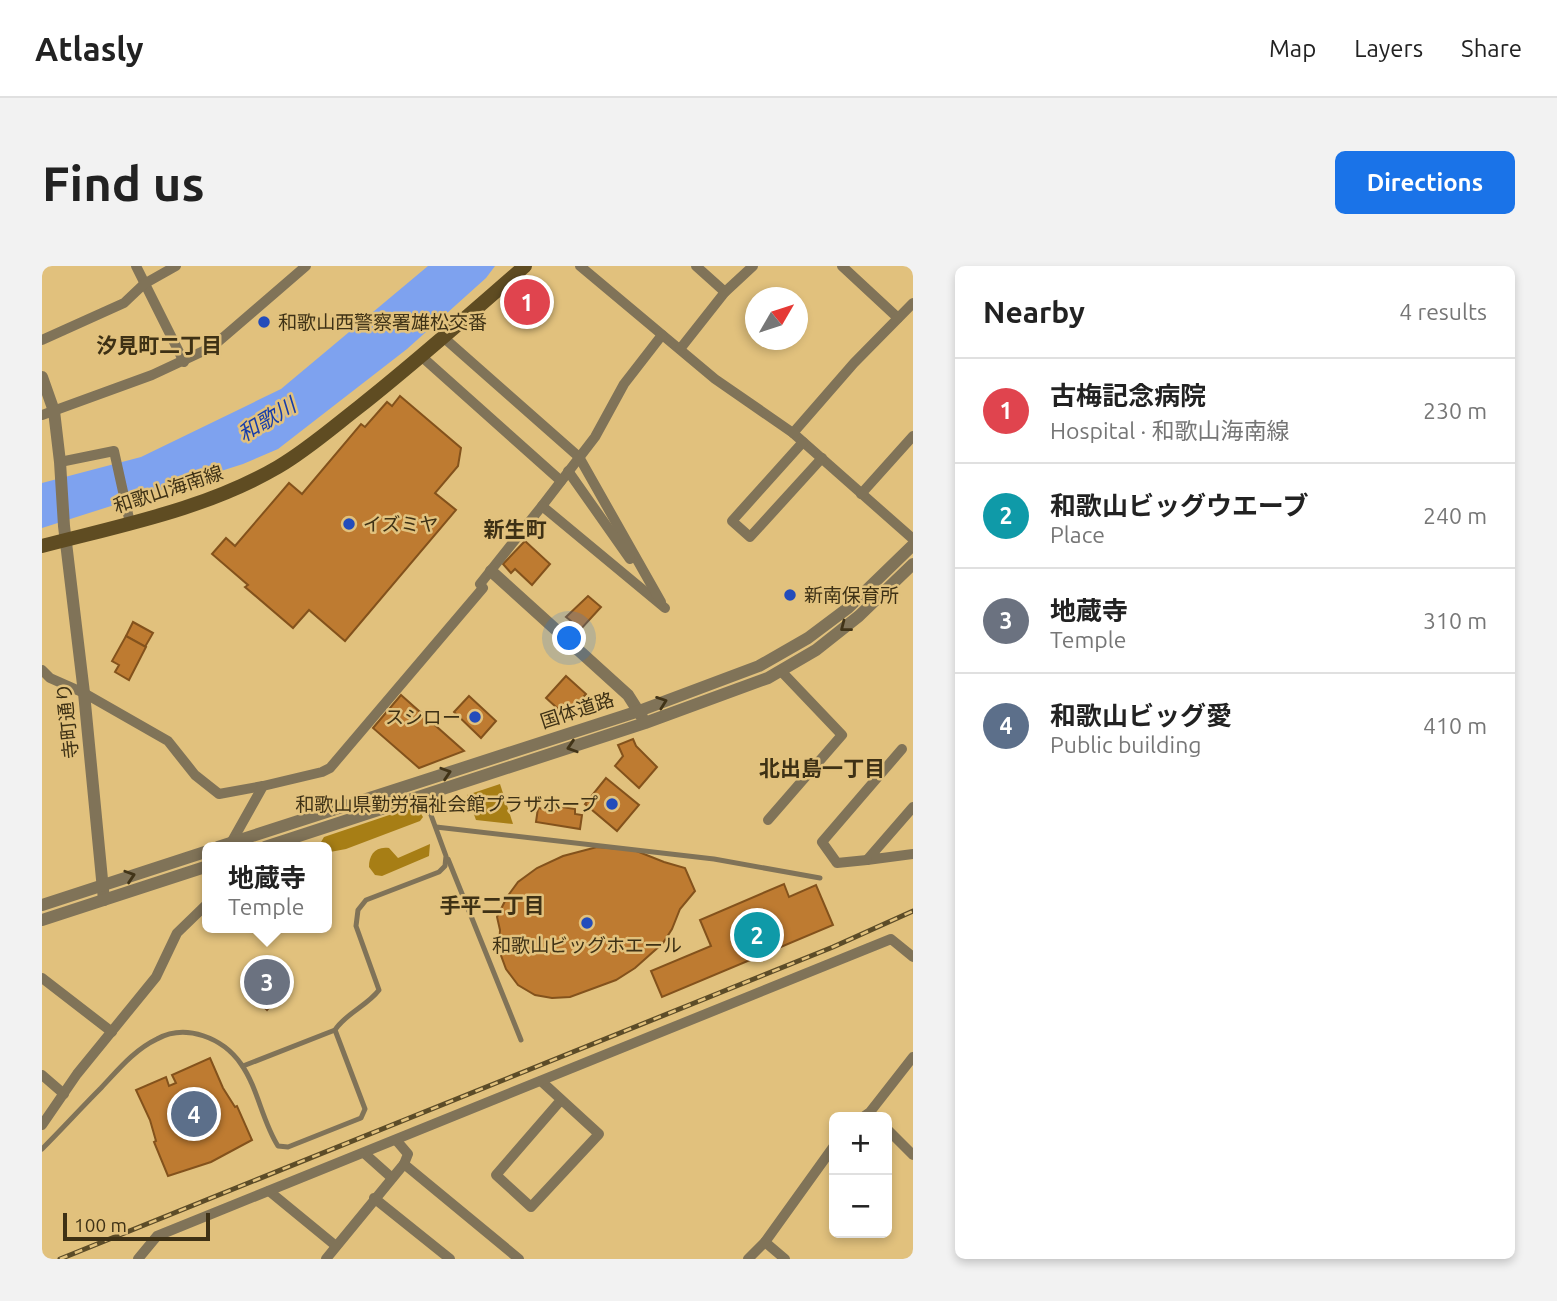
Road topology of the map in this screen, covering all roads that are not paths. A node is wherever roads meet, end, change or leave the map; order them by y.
1 (136, 266) edge
2 (176, 266) edge
3 (306, 266) edge
4 (525, 266) edge
5 (580, 266) edge
6 (696, 266) edge
7 (753, 266) edge
8 (842, 266) edge
9 (144, 284) junction
10 (725, 292) junction
11 (913, 303) edge
12 (898, 318) junction
13 (662, 335) junction
14 (443, 337) junction
15 (42, 340) edge
16 (680, 349) junction
17 (421, 356) junction
18 (184, 362) junction
19 (42, 377) edge
20 (48, 413) edge
21 (793, 433) junction
22 (913, 436) edge
23 (803, 442) junction
24 (579, 457) junction
25 (822, 458) junction
26 (60, 467) junction
27 (568, 471) junction
28 (561, 481) junction
29 (861, 494) junction
30 (542, 506) junction
31 (129, 518) junction
32 (65, 533) junction
33 (913, 539) edge
34 (913, 545) edge
35 (42, 546) edge
36 (913, 564) edge
37 (491, 571) junction
38 (665, 608) junction
39 (42, 670) edge
40 (781, 671) junction
41 (84, 693) junction
42 (639, 711) junction
43 (645, 723) junction
44 (902, 749) dead end
45 (418, 782) junction
46 (263, 786) junction
47 (423, 796) junction
48 (913, 807) edge
49 (768, 820) dead end
50 (436, 827) junction
51 (234, 842) edge
52 (241, 842) edge
53 (280, 842) edge
54 (202, 853) edge
55 (913, 854) edge
56 (446, 856) junction
57 (867, 860) junction
58 (202, 868) edge
59 (820, 878) dead end
60 (102, 885) junction
61 (104, 900) junction
62 (42, 905) edge
63 (202, 909) edge
64 (42, 920) edge
65 (913, 957) edge
66 (42, 978) edge
67 (335, 1030) junction
68 (113, 1032) junction
69 (521, 1040) dead end
70 (913, 1056) edge
71 (243, 1066) junction
72 (42, 1075) edge
73 (541, 1081) junction
74 (64, 1094) junction
75 (561, 1100) junction
76 (871, 1112) edge
77 (42, 1125) edge
78 (892, 1134) edge
79 (396, 1140) junction
80 (42, 1149) edge
81 (364, 1153) junction
82 (829, 1153) edge
83 (913, 1155) edge
84 (404, 1164) junction
85 (392, 1178) junction
86 (270, 1191) junction
87 (374, 1198) junction
88 (765, 1242) junction
89 (336, 1246) junction
90 (138, 1259) edge
91 (326, 1259) edge
92 (450, 1259) edge
93 (519, 1259) edge
94 (748, 1259) edge
95 (785, 1259) edge

1 - 9 street
2 - 9 street
3 - 18 street
4 - 14 main road, 和歌山海南線
5 - 13 street
6 - 10 street
7 - 10 street
8 - 12 street
9 - 15 street
9 - 18 street
10 - 16 street
11 - 12 street
12 - 21 street
13 - 16 street
13 - 24 street
14 - 17 main road, 和歌山海南線
14 - 24 street
16 - 21 street
17 - 28 street
17 - 31 main road, 和歌山海南線
18 - 20 street
19 - 20 street, 寺町通り
20 - 26 street, 寺町通り
21 - 23 street
22 - 29 street
23 - 25 street
23 - 25 street
24 - 27 street
24 - 38 street
25 - 29 street
26 - 31 street
26 - 32 street, 寺町通り
27 - 28 street
27 - 38 street
28 - 30 street
29 - 33 street
30 - 37 street
30 - 38 street
31 - 32 main road, 和歌山海南線
32 - 35 main road, 和歌山海南線
32 - 41 street, 寺町通り
42 -> 34 street, 国体道路
36 -> 40 street, 国体道路
37 - 42 street
37 - 46 street
39 - 41 street
40 - 43 street, 国体道路
40 - 49 street
41 - 46 street
41 - 60 street, 寺町通り
42 - 43 street
45 -> 42 street, 国体道路
43 -> 47 street, 国体道路
44 - 57 street
45 - 47 lane
45 - 52 street, 国体道路
46 - 51 street
47 - 50 lane
47 - 53 street, 国体道路
48 - 57 street
50 - 56 lane
50 - 59 lane
60 -> 54 street
55 - 57 street
56 - 67 lane
56 - 69 lane
58 - 61 street
60 - 61 street, 寺町通り
60 - 62 street
61 - 64 street
63 - 68 street
65 - 73 street
66 - 68 street
67 - 71 lane
67 - 71 lane
68 - 74 street
70 - 76 street
71 - 80 lane
72 - 74 street
73 - 75 street
73 - 79 street
74 - 77 street
75 - 75 street
78 - 83 street
79 - 81 street
79 - 84 street
81 - 85 street
81 - 86 street
82 - 88 street
84 - 85 street
84 - 93 street
85 - 87 street
86 - 89 street
86 - 90 street
87 - 89 street
87 - 92 street
88 - 94 street
88 - 95 street
89 - 91 street

